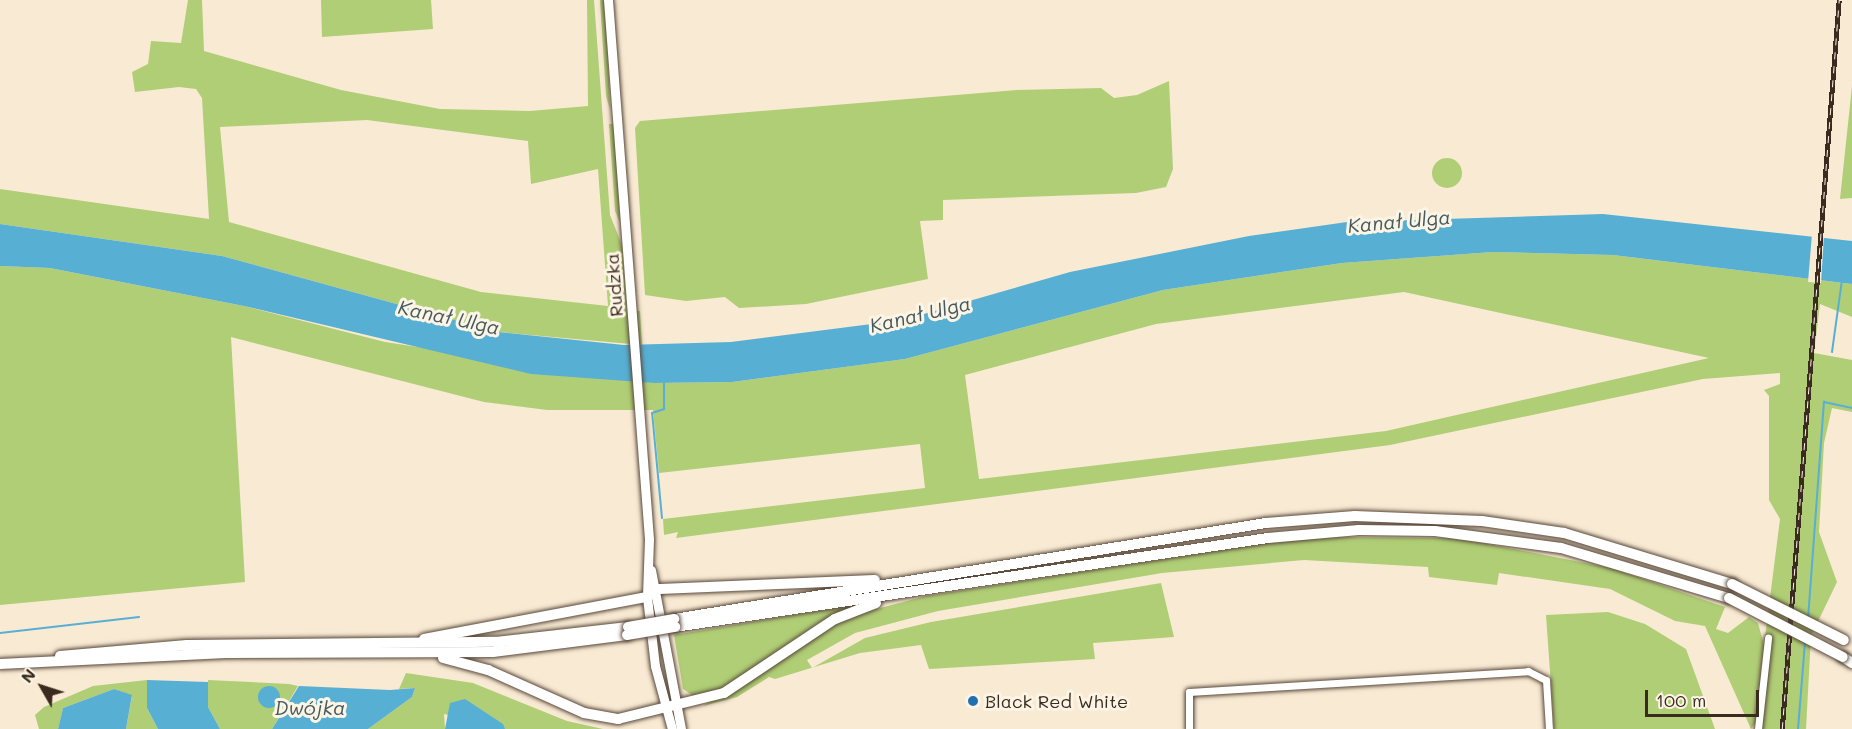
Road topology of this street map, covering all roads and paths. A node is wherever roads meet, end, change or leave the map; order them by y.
1 (608, 0) edge
2 (650, 568) junction
3 (909, 579) junction
4 (658, 590) junction
5 (911, 594) junction
6 (647, 597) junction
7 (674, 623) junction
8 (628, 631) junction
9 (1768, 638) dead end
10 (1848, 642) edge
11 (407, 644) junction
12 (395, 654) junction
13 (1848, 660) edge
14 (38, 661) junction
15 (0, 664) edge
16 (671, 709) junction
17 (672, 729) edge
18 (681, 729) edge
19 (1189, 729) edge
20 (1549, 729) edge
21 (1758, 729) edge

1 - 2 main road, Rudzka
2 - 4 main road, Rudzka
2 - 6 main road, Rudzka
3 - 4 main road
3 - 7 main road
3 - 10 main road, bridge
4 - 6 main road
4 - 16 main road, Rudzka
5 - 7 main road
5 - 13 main road, bridge
5 - 16 main road
6 - 11 main road
6 - 16 main road, Rudzka
7 - 8 main road, bridge
8 - 11 main road
8 - 12 main road
9 - 21 street
11 - 14 main road
12 - 14 main road
12 - 16 main road
14 - 15 main road
16 - 17 main road, Rudzka
16 - 18 main road, Rudzka
19 - 20 street

